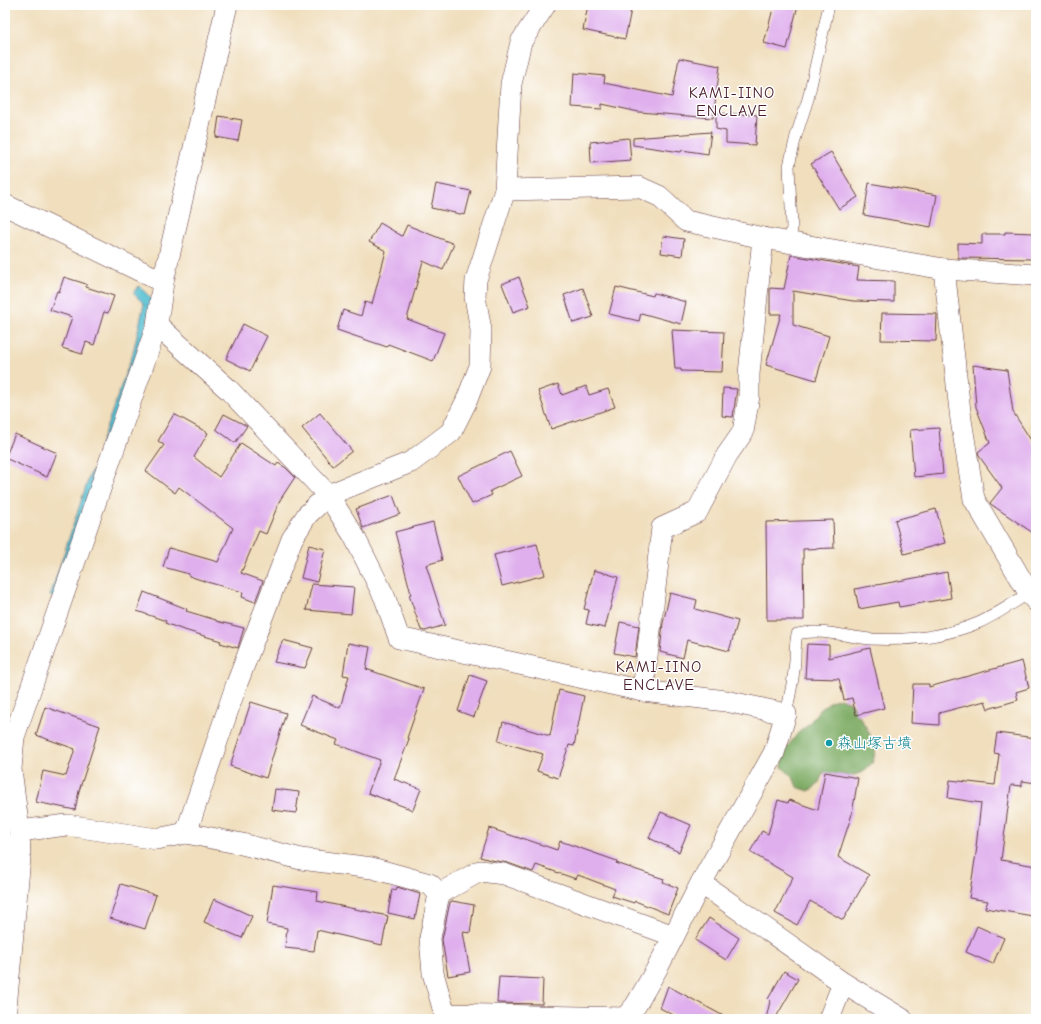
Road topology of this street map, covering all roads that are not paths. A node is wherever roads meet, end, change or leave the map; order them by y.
1 (228, 5) edge
2 (545, 5) edge
3 (829, 5) edge
4 (505, 190) junction
5 (7, 211) edge
6 (763, 238) junction
7 (790, 243) junction
8 (944, 269) junction
9 (1036, 275) edge
10 (163, 282) junction
11 (157, 325) junction
12 (328, 495) junction
13 (1032, 597) edge
14 (643, 691) junction
15 (786, 714) junction
16 (19, 831) junction
17 (186, 833) junction
18 (702, 882) junction
19 (439, 894) junction
20 (674, 936) junction
21 (843, 983) junction
22 (445, 1017) edge
23 (5, 1019) edge
24 (829, 1019) edge
25 (902, 1019) edge

1 - 10 street
2 - 4 street
3 - 7 lane
4 - 6 street
4 - 12 street
5 - 10 street
6 - 7 street
6 - 14 street
7 - 8 street
8 - 9 street
8 - 13 street
10 - 11 street
11 - 12 street
11 - 16 street
12 - 14 street
12 - 17 street
13 - 15 lane
14 - 15 street
15 - 18 street
16 - 17 street
16 - 23 street
17 - 19 street
18 - 20 street
18 - 21 street
19 - 20 street
19 - 22 street
20 - 22 street
21 - 24 street
21 - 25 street

